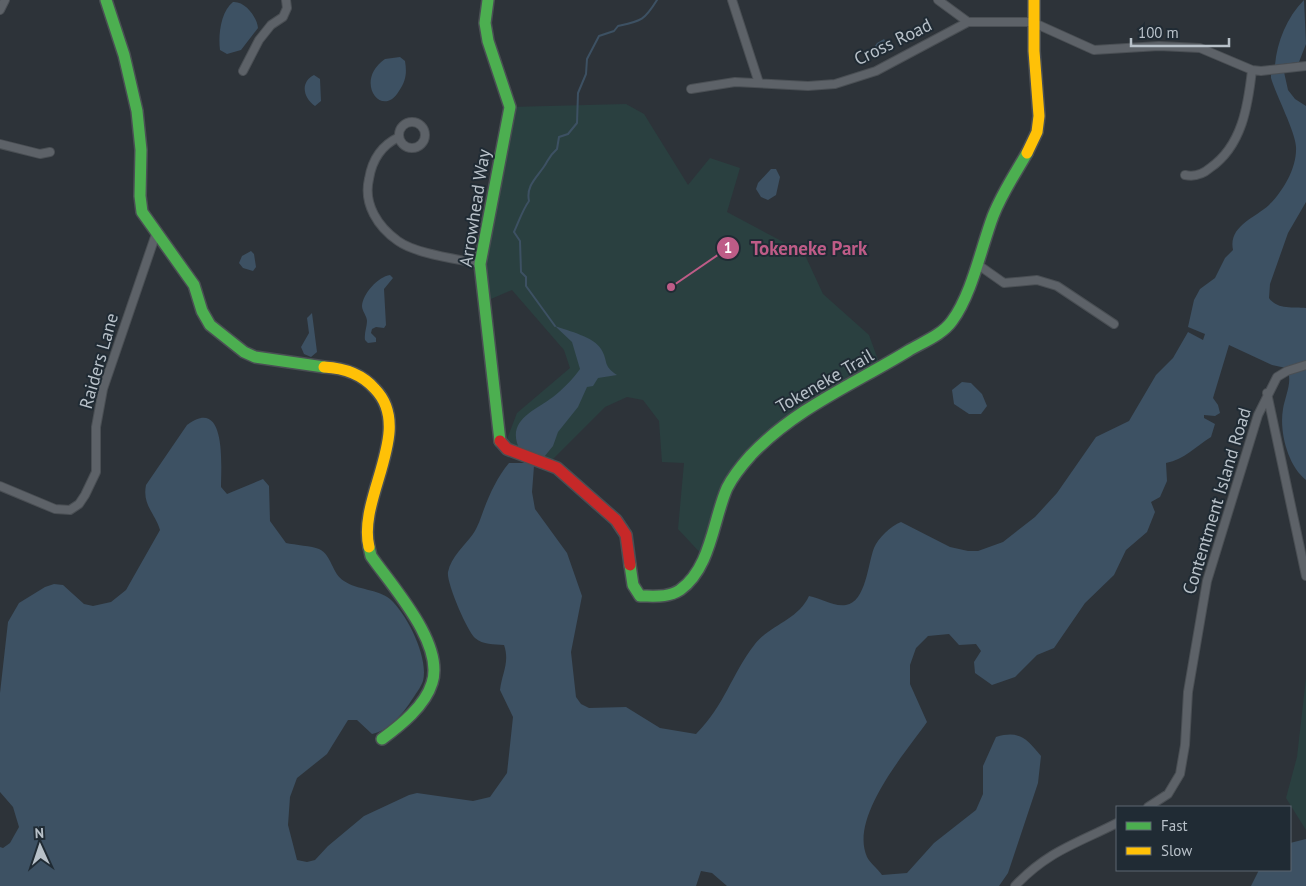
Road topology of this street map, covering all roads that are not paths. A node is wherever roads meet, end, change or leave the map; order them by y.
1 (4, 0) edge
2 (106, 0) edge
3 (286, 0) edge
4 (488, 0) edge
5 (732, 0) edge
6 (938, 0) edge
7 (1034, 0) edge
8 (0, 10) edge
9 (968, 22) junction
10 (1032, 22) junction
11 (1306, 66) edge
12 (1252, 70) junction
13 (243, 71) dead end
14 (759, 83) junction
15 (691, 89) dead end
16 (399, 137) dead end
17 (0, 144) edge
18 (50, 152) dead end
19 (1185, 175) dead end
20 (156, 231) junction
21 (480, 264) junction
22 (977, 264) junction
23 (1114, 324) dead end
24 (1306, 366) edge
25 (1267, 394) junction
26 (532, 459) joint
27 (0, 486) edge
28 (1306, 576) edge
29 (382, 738) dead end
30 (1150, 806) edge
31 (1116, 823) edge
32 (1025, 875) junction
33 (1015, 886) edge
34 (1021, 886) edge

1 - 8 street
2 - 20 street
3 - 13 street
4 - 21 street, Arrowhead Way
5 - 14 street
6 - 9 street
7 - 10 street, Tokeneke Trail
9 - 10 street, Cross Road
9 - 14 street, Cross Road
10 - 12 street, Cross Road
10 - 22 street, Tokeneke Trail
11 - 12 street, Cross Road
12 - 19 street
14 - 15 street, Cross Road
16 - 21 street
17 - 18 street
20 - 27 street, Raiders Lane
20 - 29 street
21 - 26 street, Arrowhead Way
22 - 23 street
22 - 26 street, Tokeneke Trail
24 - 25 street, Contentment Island Road
25 - 28 street
25 - 30 street, Contentment Island Road
31 - 32 street
32 - 33 street
32 - 34 street

